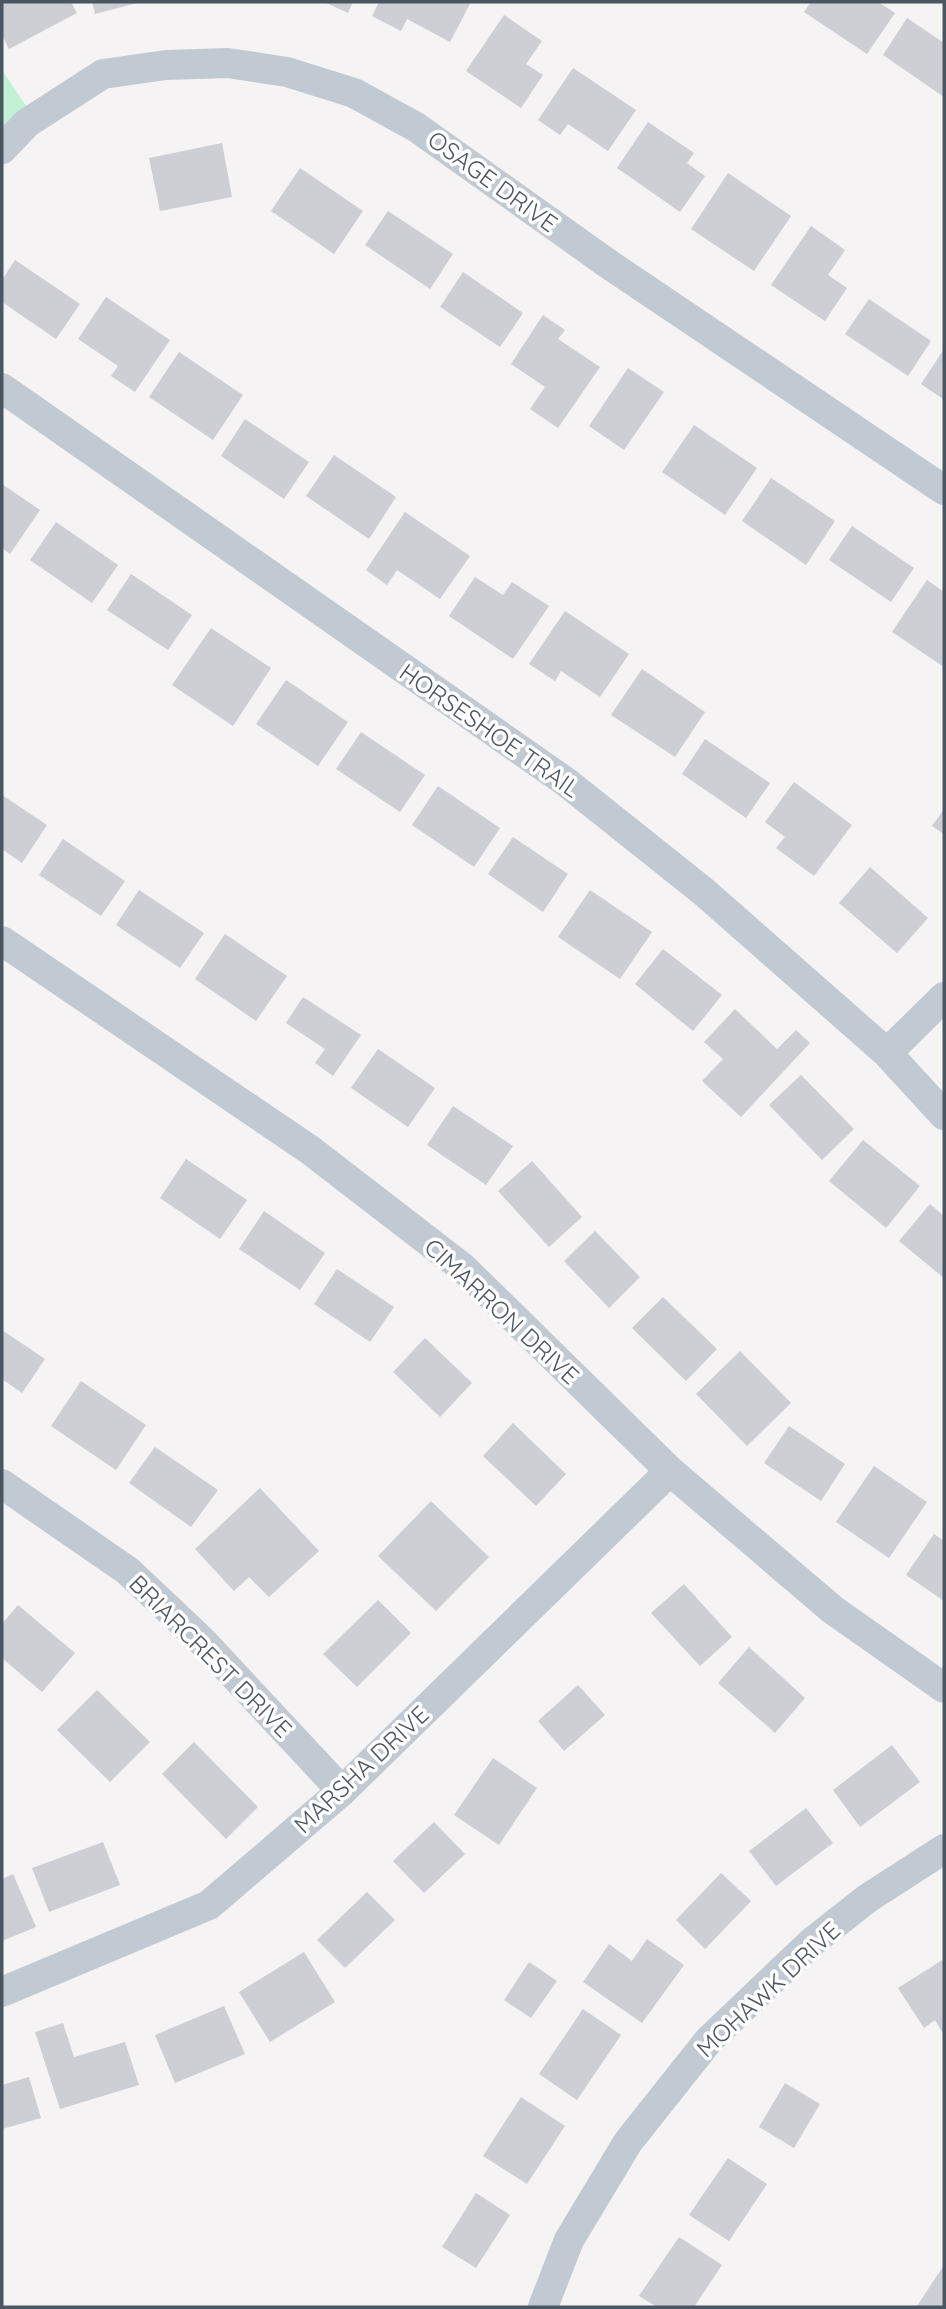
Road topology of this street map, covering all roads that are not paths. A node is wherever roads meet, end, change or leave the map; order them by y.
1 (2, 149) edge
2 (2, 388) edge
3 (944, 490) edge
4 (2, 941) edge
5 (944, 997) edge
6 (887, 1053) junction
7 (944, 1115) edge
8 (670, 1471) junction
9 (2, 1484) edge
10 (944, 1688) edge
11 (342, 1791) junction
12 (944, 1849) edge
13 (2, 1992) edge
14 (543, 2307) edge

1 - 3 street, OSAGE DRIVE
2 - 6 street, HORSESHOE TRAIL
4 - 8 street, CIMARRON DRIVE
5 - 6 street
6 - 7 street, HORSESHOE TRAIL
8 - 10 street, CIMARRON DRIVE
8 - 11 street, MARSHA DRIVE
9 - 11 street, BRIARCREST DRIVE
11 - 13 street, MARSHA DRIVE
12 - 14 street, MOHAWK DRIVE

